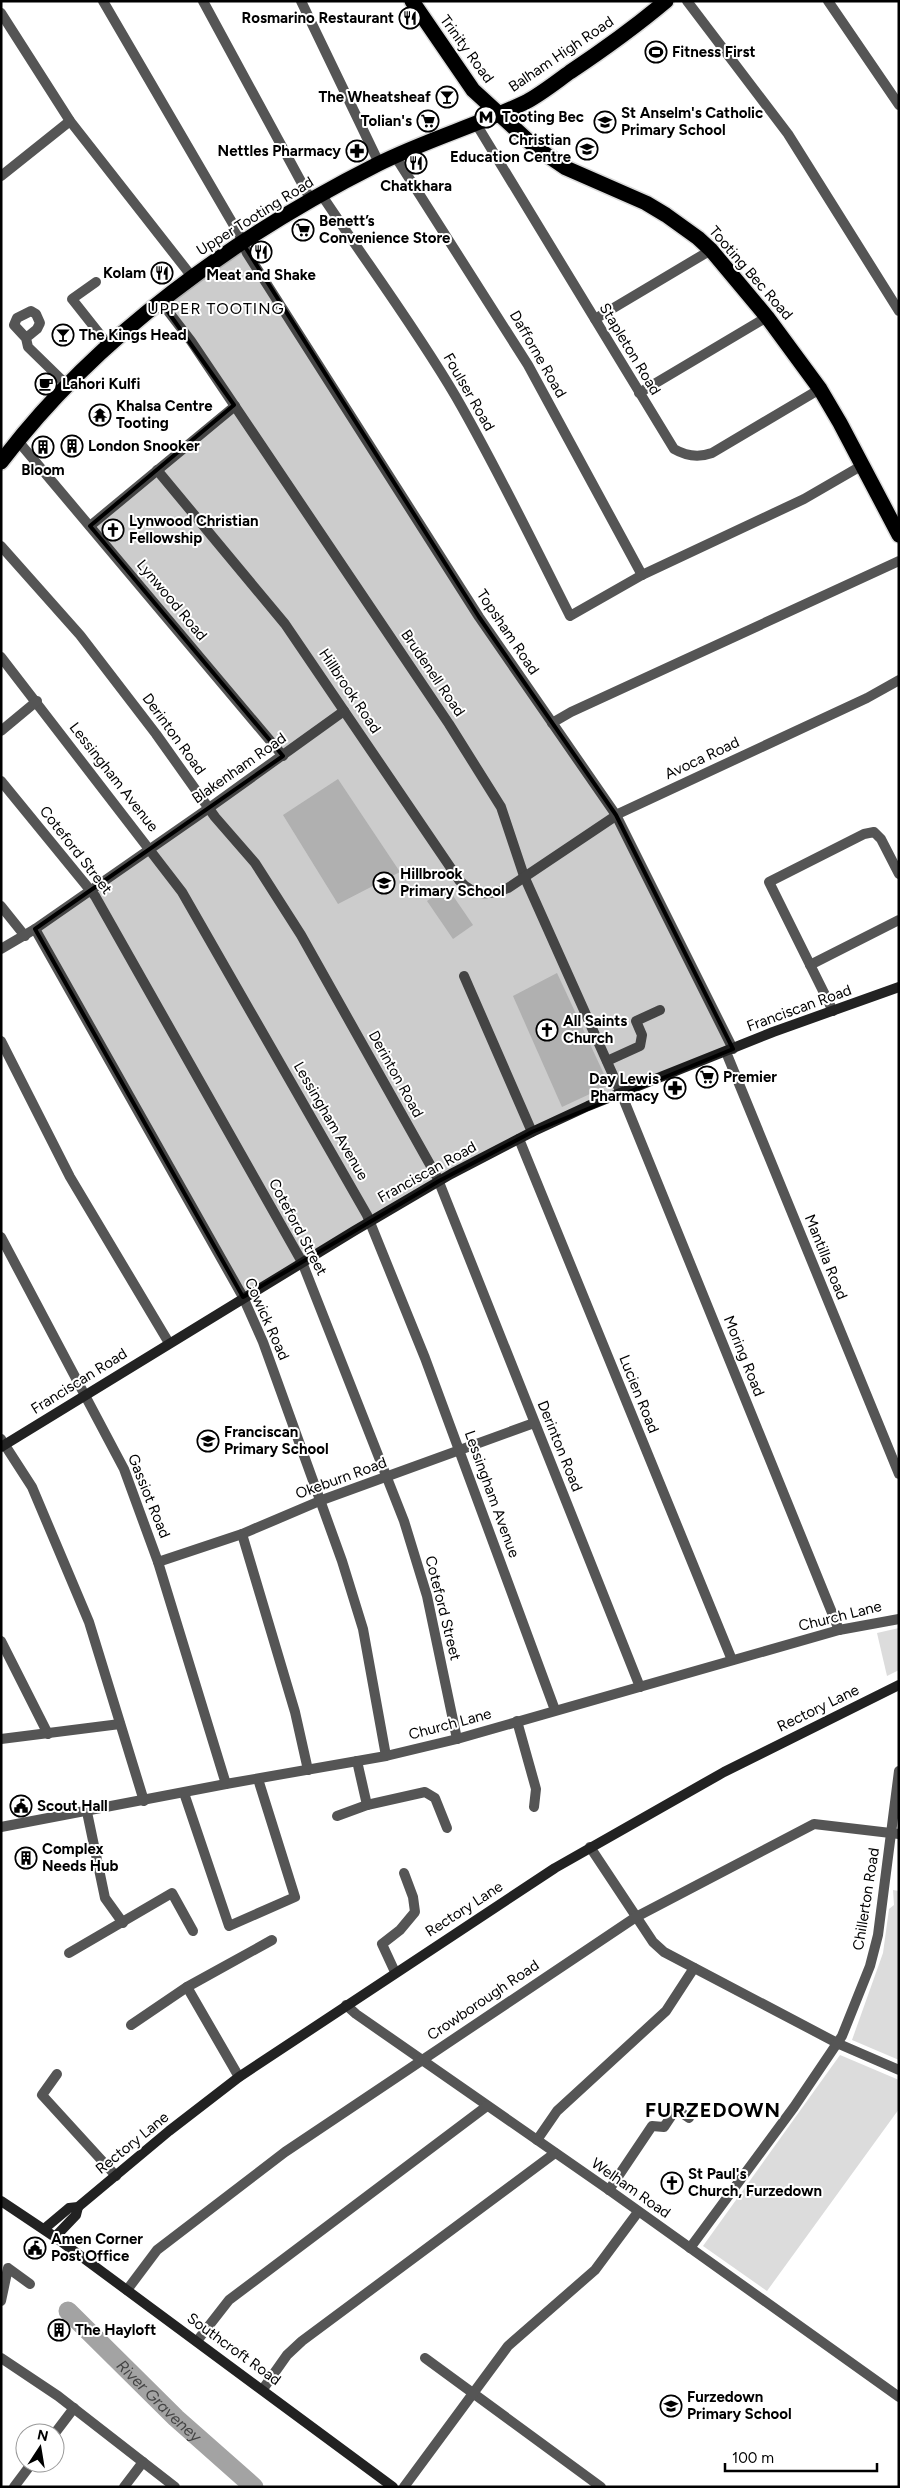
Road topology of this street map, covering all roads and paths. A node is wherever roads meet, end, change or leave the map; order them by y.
1 (103, 1) edge
2 (203, 1) edge
3 (301, 1) edge
4 (412, 1) edge
5 (666, 1) edge
6 (687, 1) edge
7 (828, 1) edge
8 (1, 13) edge
9 (899, 105) edge
10 (498, 114) junction
11 (70, 122) junction
12 (475, 122) junction
13 (395, 156) junction
14 (379, 163) junction
15 (1, 176) edge
16 (316, 197) junction
17 (240, 237) junction
18 (711, 250) junction
19 (193, 278) junction
20 (96, 282) dead end
21 (161, 302) junction
22 (899, 311) edge
23 (767, 317) junction
24 (595, 319) junction
25 (26, 338) dead end
26 (110, 347) junction
27 (68, 386) junction
28 (820, 389) junction
29 (639, 393) junction
30 (235, 406) junction
31 (18, 441) junction
32 (1, 462) edge
33 (861, 466) junction
34 (157, 470) junction
35 (90, 526) junction
36 (899, 535) edge
37 (1, 546) edge
38 (899, 561) edge
39 (642, 575) junction
40 (1, 657) edge
41 (899, 680) edge
42 (37, 701) junction
43 (344, 711) junction
44 (552, 723) junction
45 (1, 732) edge
46 (283, 756) junction
47 (1, 781) edge
48 (209, 808) junction
49 (616, 816) junction
50 (150, 848) junction
51 (899, 874) edge
52 (524, 876) junction
53 (91, 890) junction
54 (1, 906) edge
55 (899, 920) edge
56 (35, 929) junction
57 (25, 936) junction
58 (1, 949) edge
59 (810, 965) junction
60 (464, 976) dead end
61 (899, 987) edge
62 (660, 1010) dead end
63 (833, 1011) junction
64 (1, 1041) edge
65 (729, 1050) junction
66 (607, 1061) junction
67 (621, 1093) junction
68 (532, 1132) junction
69 (519, 1139) junction
70 (439, 1181) junction
71 (370, 1222) junction
72 (1, 1237) edge
73 (302, 1262) junction
74 (243, 1298) junction
75 (169, 1343) junction
76 (84, 1396) junction
77 (534, 1423) junction
78 (2, 1444) edge
79 (459, 1450) junction
80 (899, 1474) edge
81 (387, 1477) junction
82 (322, 1500) junction
83 (242, 1534) junction
84 (158, 1562) junction
85 (899, 1618) edge
86 (839, 1630) junction
87 (1, 1641) edge
88 (732, 1660) junction
89 (899, 1685) edge
90 (640, 1687) junction
91 (556, 1710) junction
92 (517, 1721) junction
93 (120, 1724) junction
94 (48, 1734) junction
95 (1, 1739) edge
96 (457, 1739) junction
97 (386, 1756) junction
98 (357, 1761) junction
99 (308, 1770) junction
100 (899, 1771) edge
101 (258, 1779) junction
102 (226, 1784) junction
103 (184, 1792) junction
104 (144, 1801) junction
105 (367, 1805) junction
106 (534, 1807) dead end
107 (87, 1812) junction
108 (336, 1816) dead end
109 (1, 1827) edge
110 (447, 1828) dead end
111 (895, 1834) edge
112 (590, 1847) junction
113 (404, 1873) dead end
114 (636, 1917) junction
115 (123, 1923) junction
116 (193, 1931) dead end
117 (272, 1940) dead end
118 (69, 1953) dead end
119 (694, 1968) junction
120 (395, 1972) junction
121 (187, 1987) junction
122 (346, 2004) junction
123 (131, 2026) dead end
124 (839, 2044) junction
125 (421, 2060) junction
126 (899, 2070) edge
127 (56, 2074) dead end
128 (239, 2077) junction
129 (487, 2106) junction
130 (690, 2118) dead end
131 (537, 2140) junction
132 (554, 2153) junction
133 (116, 2176) junction
134 (609, 2190) junction
135 (1, 2201) edge
136 (78, 2207) junction
137 (638, 2212) junction
138 (44, 2230) junction
139 (56, 2237) junction
140 (690, 2248) junction
141 (30, 2284) dead end
142 (127, 2290) junction
143 (1, 2302) edge
144 (197, 2341) junction
145 (1, 2358) edge
146 (425, 2358) dead end
147 (263, 2389) junction
148 (473, 2393) junction
149 (899, 2397) edge
150 (74, 2408) junction
151 (63, 2423) edge
152 (143, 2462) junction
153 (24, 2473) edge
154 (14, 2487) edge
155 (124, 2487) edge
156 (175, 2487) edge
157 (393, 2487) edge
158 (404, 2487) edge
159 (600, 2487) edge

1 - 17 street, Topsham Road
2 - 16 street, Foulser Road
3 - 14 street
4 - 10 highway, Trinity Road
5 - 10 highway, Balham High Road
6 - 22 street
7 - 9 street
8 - 11 street
10 - 12 highway, Upper Tooting Road
10 - 18 highway, Tooting Bec Road
11 - 15 street
11 - 19 street
12 - 13 highway, Upper Tooting Road
12 - 24 street, Stapleton Road
13 - 14 highway, Upper Tooting Road
13 - 39 street, Dafforne Road
14 - 16 highway, Upper Tooting Road
16 - 17 highway, Upper Tooting Road
16 - 39 street, Foulser Road
17 - 19 highway, Upper Tooting Road
17 - 44 street, Topsham Road
18 - 23 highway, Tooting Bec Road
18 - 24 street
19 - 21 highway, Upper Tooting Road
20 - 26 street
21 - 26 highway, Upper Tooting Road
21 - 30 street, Brudenell Road
23 - 28 highway, Tooting Bec Road
23 - 29 street
24 - 29 street, Stapleton Road
25 - 27 street
26 - 27 highway, Upper Tooting Road
27 - 31 highway, Upper Tooting Road
28 - 29 street, Stapleton Road
28 - 33 highway, Tooting Bec Road
30 - 34 street
30 - 52 street, Brudenell Road
31 - 32 highway, Upper Tooting Road
31 - 35 street, Lynwood Road
33 - 36 highway, Tooting Bec Road
33 - 39 street
34 - 35 street
34 - 43 street, Hillbrook Road
35 - 46 street, Lynwood Road
37 - 48 street, Derinton Road
38 - 44 street
40 - 42 street, Lessingham Avenue
41 - 49 street, Avoca Road
42 - 45 street
42 - 50 street, Lessingham Avenue
43 - 46 street, Blakenham Road
43 - 52 street, Hillbrook Road
44 - 49 street, Topsham Road
46 - 48 street, Blakenham Road
47 - 53 street, Coteford Street
48 - 50 street, Blakenham Road
48 - 70 street, Derinton Road
49 - 52 street, Avoca Road
49 - 65 street, Topsham Road
50 - 53 street, Blakenham Road
50 - 71 street, Lessingham Avenue
51 - 59 street
52 - 66 street, Brudenell Road
53 - 56 street, Blakenham Road
53 - 73 street, Coteford Street
54 - 57 street
55 - 59 street
56 - 57 street, Blakenham Road
56 - 74 street, Cowick Road
57 - 58 street, Blakenham Road
59 - 63 street
60 - 68 street
61 - 63 street, Franciscan Road
62 - 66 street
63 - 65 street, Franciscan Road
64 - 75 street
65 - 67 street, Franciscan Road
65 - 80 street, Mantilla Road
66 - 67 street, Brudenell Road
67 - 68 street, Franciscan Road
67 - 86 street, Moring Road
68 - 69 street, Franciscan Road
69 - 70 street, Franciscan Road
69 - 88 street, Lucien Road
70 - 71 street, Franciscan Road
70 - 77 street, Derinton Road
71 - 73 street, Franciscan Road
71 - 79 street, Lessingham Avenue
72 - 76 street, Gassiot Road
73 - 74 street, Franciscan Road
73 - 81 street, Coteford Street
74 - 75 street, Franciscan Road
74 - 82 street, Cowick Road
75 - 76 street, Franciscan Road
76 - 78 street, Franciscan Road
76 - 84 street, Gassiot Road
77 - 79 street, Okeburn Road
77 - 90 street, Derinton Road
78 - 93 street
79 - 81 street, Okeburn Road
79 - 91 street, Lessingham Avenue
81 - 82 street, Okeburn Road
81 - 96 street, Coteford Street
82 - 83 street, Okeburn Road
82 - 97 street, Cowick Road
83 - 84 street, Okeburn Road
83 - 99 street
84 - 102 street, Gassiot Road
85 - 86 street, Church Lane
86 - 88 street, Church Lane
87 - 94 street
88 - 90 street, Church Lane
89 - 112 street, Rectory Lane
90 - 91 street, Church Lane
91 - 92 street, Church Lane
92 - 96 street, Church Lane
92 - 106 street
93 - 94 street
93 - 104 street
94 - 95 street
96 - 97 street, Church Lane
97 - 98 street, Church Lane
98 - 99 street, Church Lane
98 - 105 street
99 - 101 street, Church Lane
100 - 111 street, Chillerton Road
101 - 102 street, Church Lane
101 - 103 street
102 - 103 street, Church Lane
103 - 104 street, Church Lane
104 - 107 street, Church Lane
105 - 108 street
105 - 110 street
107 - 109 street, Church Lane
107 - 115 street
111 - 114 street, Crowborough Road
111 - 124 street, Chillerton Road
112 - 114 street
112 - 120 street, Rectory Lane
113 - 120 street
114 - 119 street
114 - 125 street, Crowborough Road
115 - 116 street
115 - 118 street
117 - 121 street
119 - 124 street
119 - 131 street
120 - 122 street, Rectory Lane
121 - 123 street
121 - 128 street
122 - 125 street, Welham Road
122 - 128 street, Rectory Lane
124 - 126 street
124 - 140 street, Chillerton Road
125 - 129 street, Welham Road
125 - 142 street, Crowborough Road
127 - 133 street
128 - 133 street, Rectory Lane
129 - 131 street, Welham Road
129 - 144 street
130 - 134 street
131 - 132 street, Welham Road
132 - 134 street, Welham Road
132 - 147 street
133 - 136 street, Rectory Lane
134 - 137 street, Welham Road
135 - 138 street, Southcroft Road
136 - 138 street, Rectory Lane
136 - 139 street, Rectory Lane
137 - 140 street, Welham Road
137 - 148 street
138 - 139 street, Southcroft Road
139 - 142 street, Southcroft Road
140 - 149 street, Welham Road
141 - 143 street
142 - 144 street, Southcroft Road
144 - 147 street, Southcroft Road
145 - 150 street
146 - 148 street
147 - 157 street, Southcroft Road
148 - 158 street
148 - 159 street
150 - 151 street
150 - 152 street
152 - 155 street
152 - 156 street
153 - 154 street

